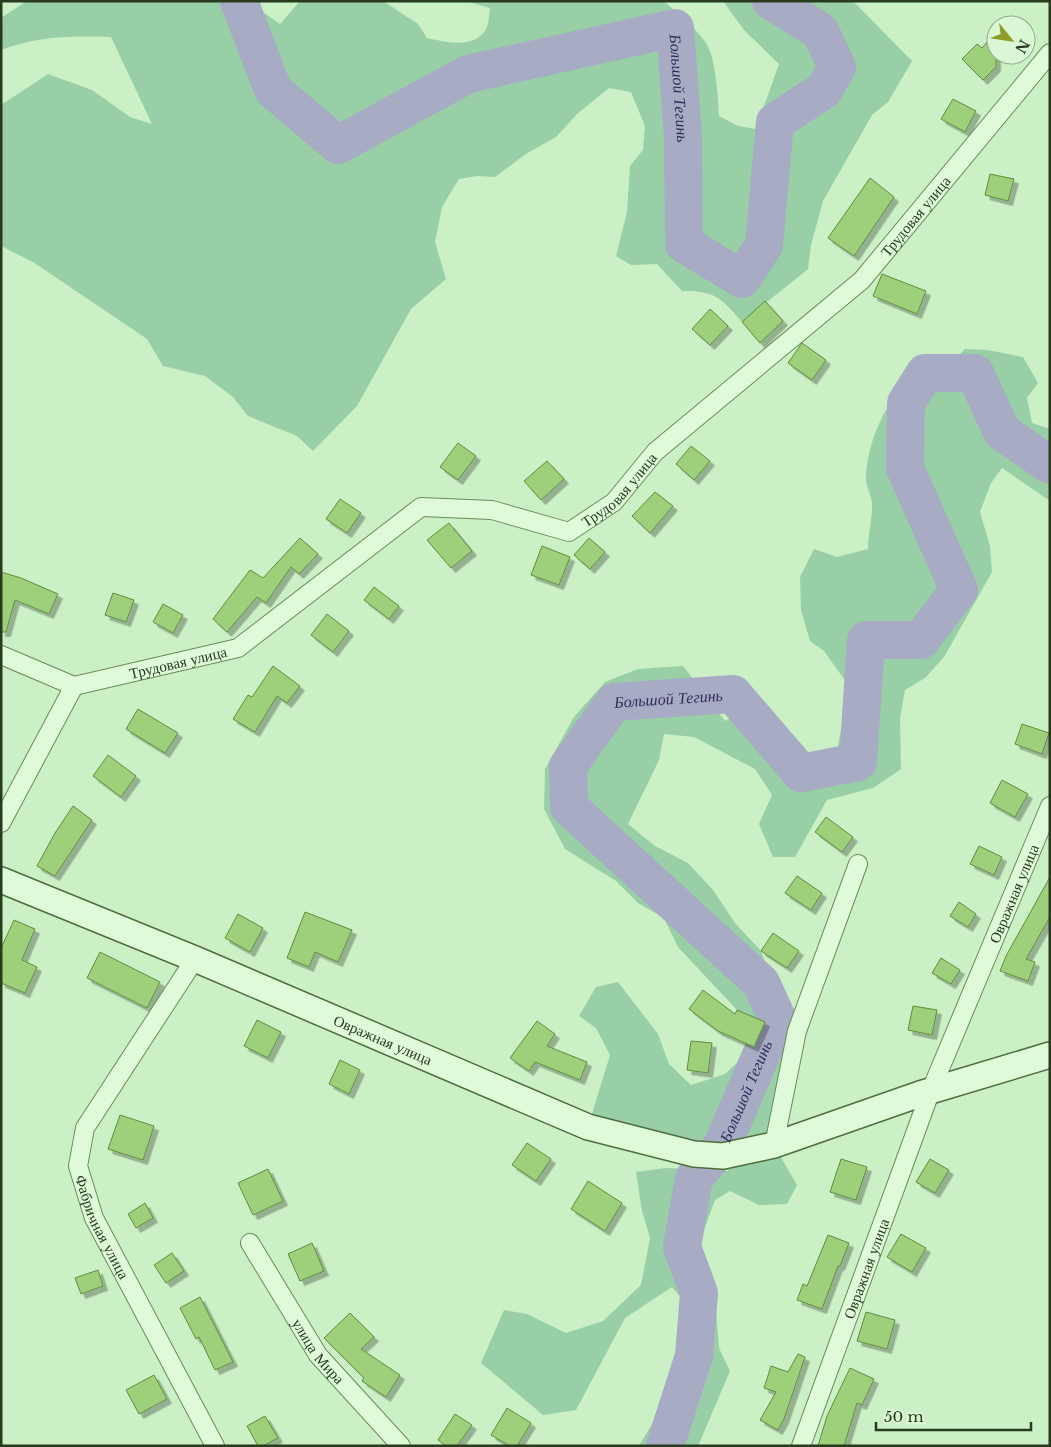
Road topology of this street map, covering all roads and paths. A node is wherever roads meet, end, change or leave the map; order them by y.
1 (1050, 53) edge
2 (1, 655) edge
3 (74, 686) junction
4 (1050, 806) edge
5 (1, 823) edge
6 (858, 864) dead end
7 (1, 880) edge
8 (195, 959) junction
9 (1050, 1055) edge
10 (931, 1090) junction
11 (774, 1145) junction
12 (250, 1243) dead end
13 (215, 1446) edge
14 (400, 1446) edge
15 (800, 1446) edge

1 - 3 street, Трудовая улица
2 - 3 street
3 - 5 street
4 - 10 street, Овражная улица
6 - 11 street
7 - 8 street, Овражная улица
8 - 11 street, Овражная улица
8 - 13 street, Фабричная улица
9 - 10 street, Овражная улица
10 - 11 street, Овражная улица
10 - 15 street, Овражная улица
12 - 14 street, улица Мира

